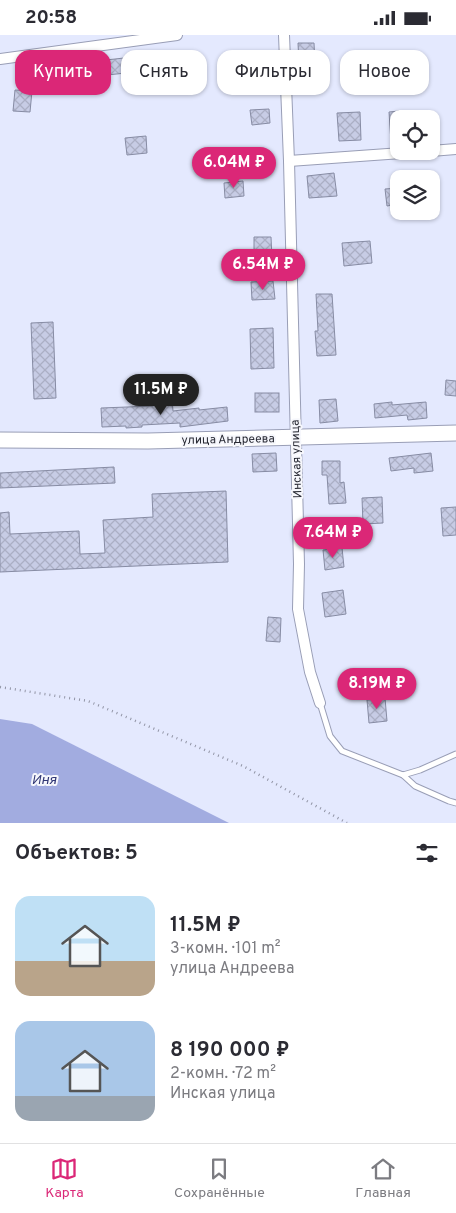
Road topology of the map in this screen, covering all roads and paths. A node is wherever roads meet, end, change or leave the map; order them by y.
1 (176, 35) edge
2 (284, 35) edge
3 (0, 59) edge
4 (456, 149) edge
5 (440, 150) edge
6 (390, 154) edge
7 (289, 161) junction
8 (456, 433) edge
9 (295, 437) junction
10 (0, 440) edge
11 (0, 687) edge
12 (320, 703) joint
13 (456, 754) edge
14 (403, 775) junction
15 (456, 803) edge
16 (347, 823) edge

1 - 3 street
2 - 7 street, Инская улица
4 - 5 street
6 - 7 street
7 - 9 street, Инская улица
8 - 9 street, улица Андреева
9 - 10 street, улица Андреева
9 - 12 street, Инская улица
11 - 16 path
12 - 14 lane, Инская улица
13 - 14 lane
14 - 15 lane, Инская улица

